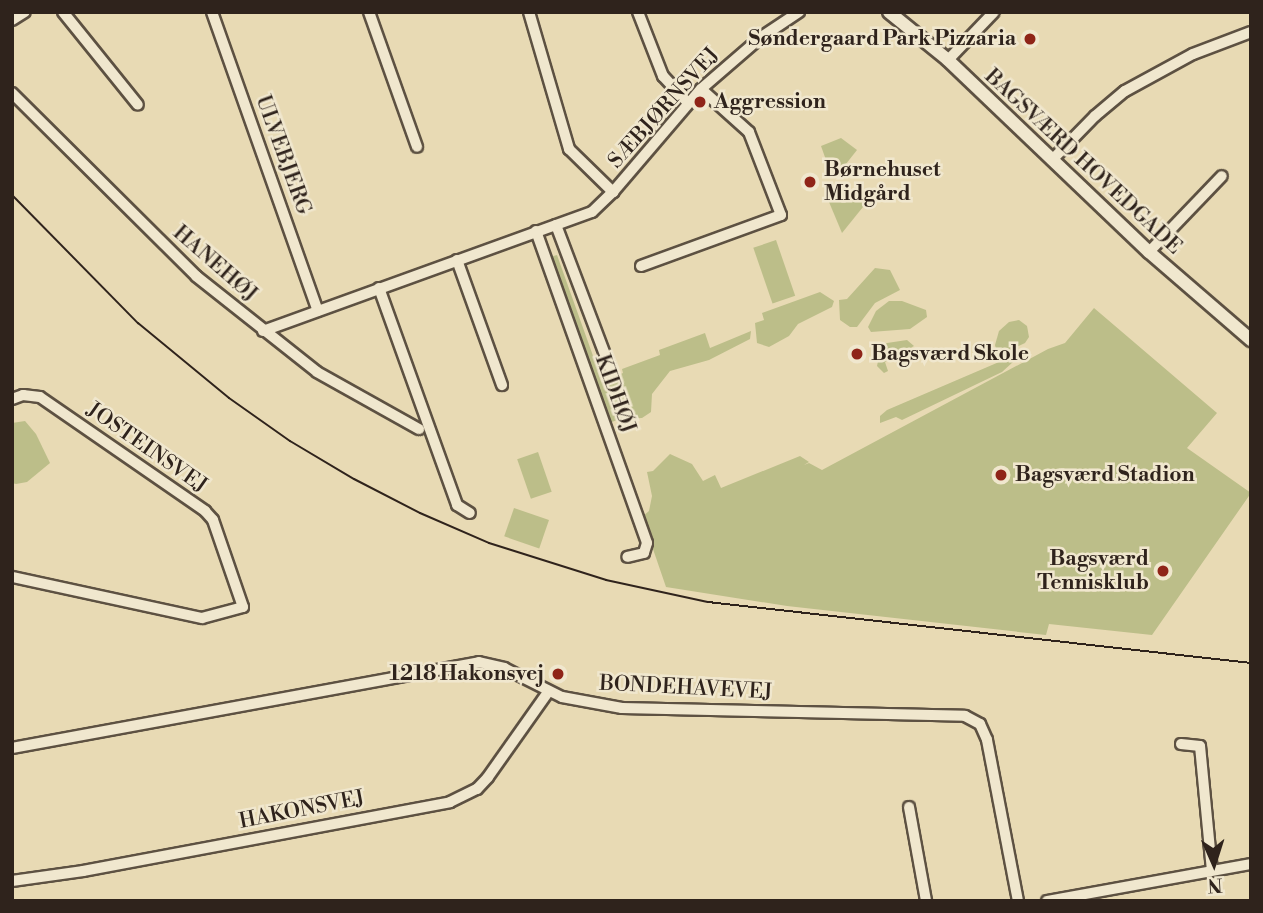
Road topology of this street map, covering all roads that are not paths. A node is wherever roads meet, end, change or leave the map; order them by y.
1 (25, 12) edge
2 (63, 12) edge
3 (212, 12) edge
4 (369, 12) edge
5 (529, 12) edge
6 (638, 12) edge
7 (799, 12) edge
8 (889, 12) edge
9 (994, 12) edge
10 (12, 20) edge
11 (1251, 32) edge
12 (948, 60) junction
13 (701, 89) junction
14 (12, 93) edge
15 (688, 103) junction
16 (138, 105) dead end
17 (417, 147) dead end
18 (1052, 160) junction
19 (1222, 176) dead end
20 (613, 192) junction
21 (556, 225) junction
22 (536, 231) junction
23 (1149, 252) junction
24 (457, 260) junction
25 (641, 266) dead end
26 (379, 289) junction
27 (318, 311) junction
28 (263, 331) junction
29 (1251, 340) edge
30 (610, 368) dead end
31 (502, 385) dead end
32 (12, 399) edge
33 (419, 429) dead end
34 (470, 513) dead end
35 (627, 557) dead end
36 (12, 577) edge
37 (550, 691) junction
38 (1181, 744) dead end
39 (12, 748) edge
40 (908, 807) dead end
41 (1251, 864) edge
42 (1212, 870) junction
43 (12, 881) edge
44 (926, 901) edge
45 (1018, 901) edge
46 (1047, 901) edge

1 - 10 street
2 - 16 street
3 - 27 street, ULVEBJERG
4 - 17 street
5 - 20 street
6 - 15 street
7 - 13 street, SÆBJØRNSVEJ
8 - 12 street, BAGSVÆRD HOVEDGADE
9 - 12 street
11 - 18 street
12 - 18 street, BAGSVÆRD HOVEDGADE
13 - 15 street, SÆBJØRNSVEJ
13 - 25 street
14 - 28 street, HANEHØJ
15 - 20 street, SÆBJØRNSVEJ
18 - 23 street, BAGSVÆRD HOVEDGADE
19 - 23 street
20 - 21 street, SÆBJØRNSVEJ
21 - 22 street, SÆBJØRNSVEJ
21 - 30 street
22 - 24 street, SÆBJØRNSVEJ
22 - 35 street, KIDHØJ
23 - 29 street, BAGSVÆRD HOVEDGADE
24 - 26 street, SÆBJØRNSVEJ
24 - 31 street
26 - 27 street, SÆBJØRNSVEJ
26 - 34 street
27 - 28 street, SÆBJØRNSVEJ
28 - 33 street, HANEHØJ
32 - 36 street, JOSTEINSVEJ
37 - 39 street, BONDEHAVEVEJ
37 - 43 street, HAKONSVEJ
37 - 45 street, BONDEHAVEVEJ
38 - 42 street
40 - 44 street
41 - 42 street
42 - 46 street

